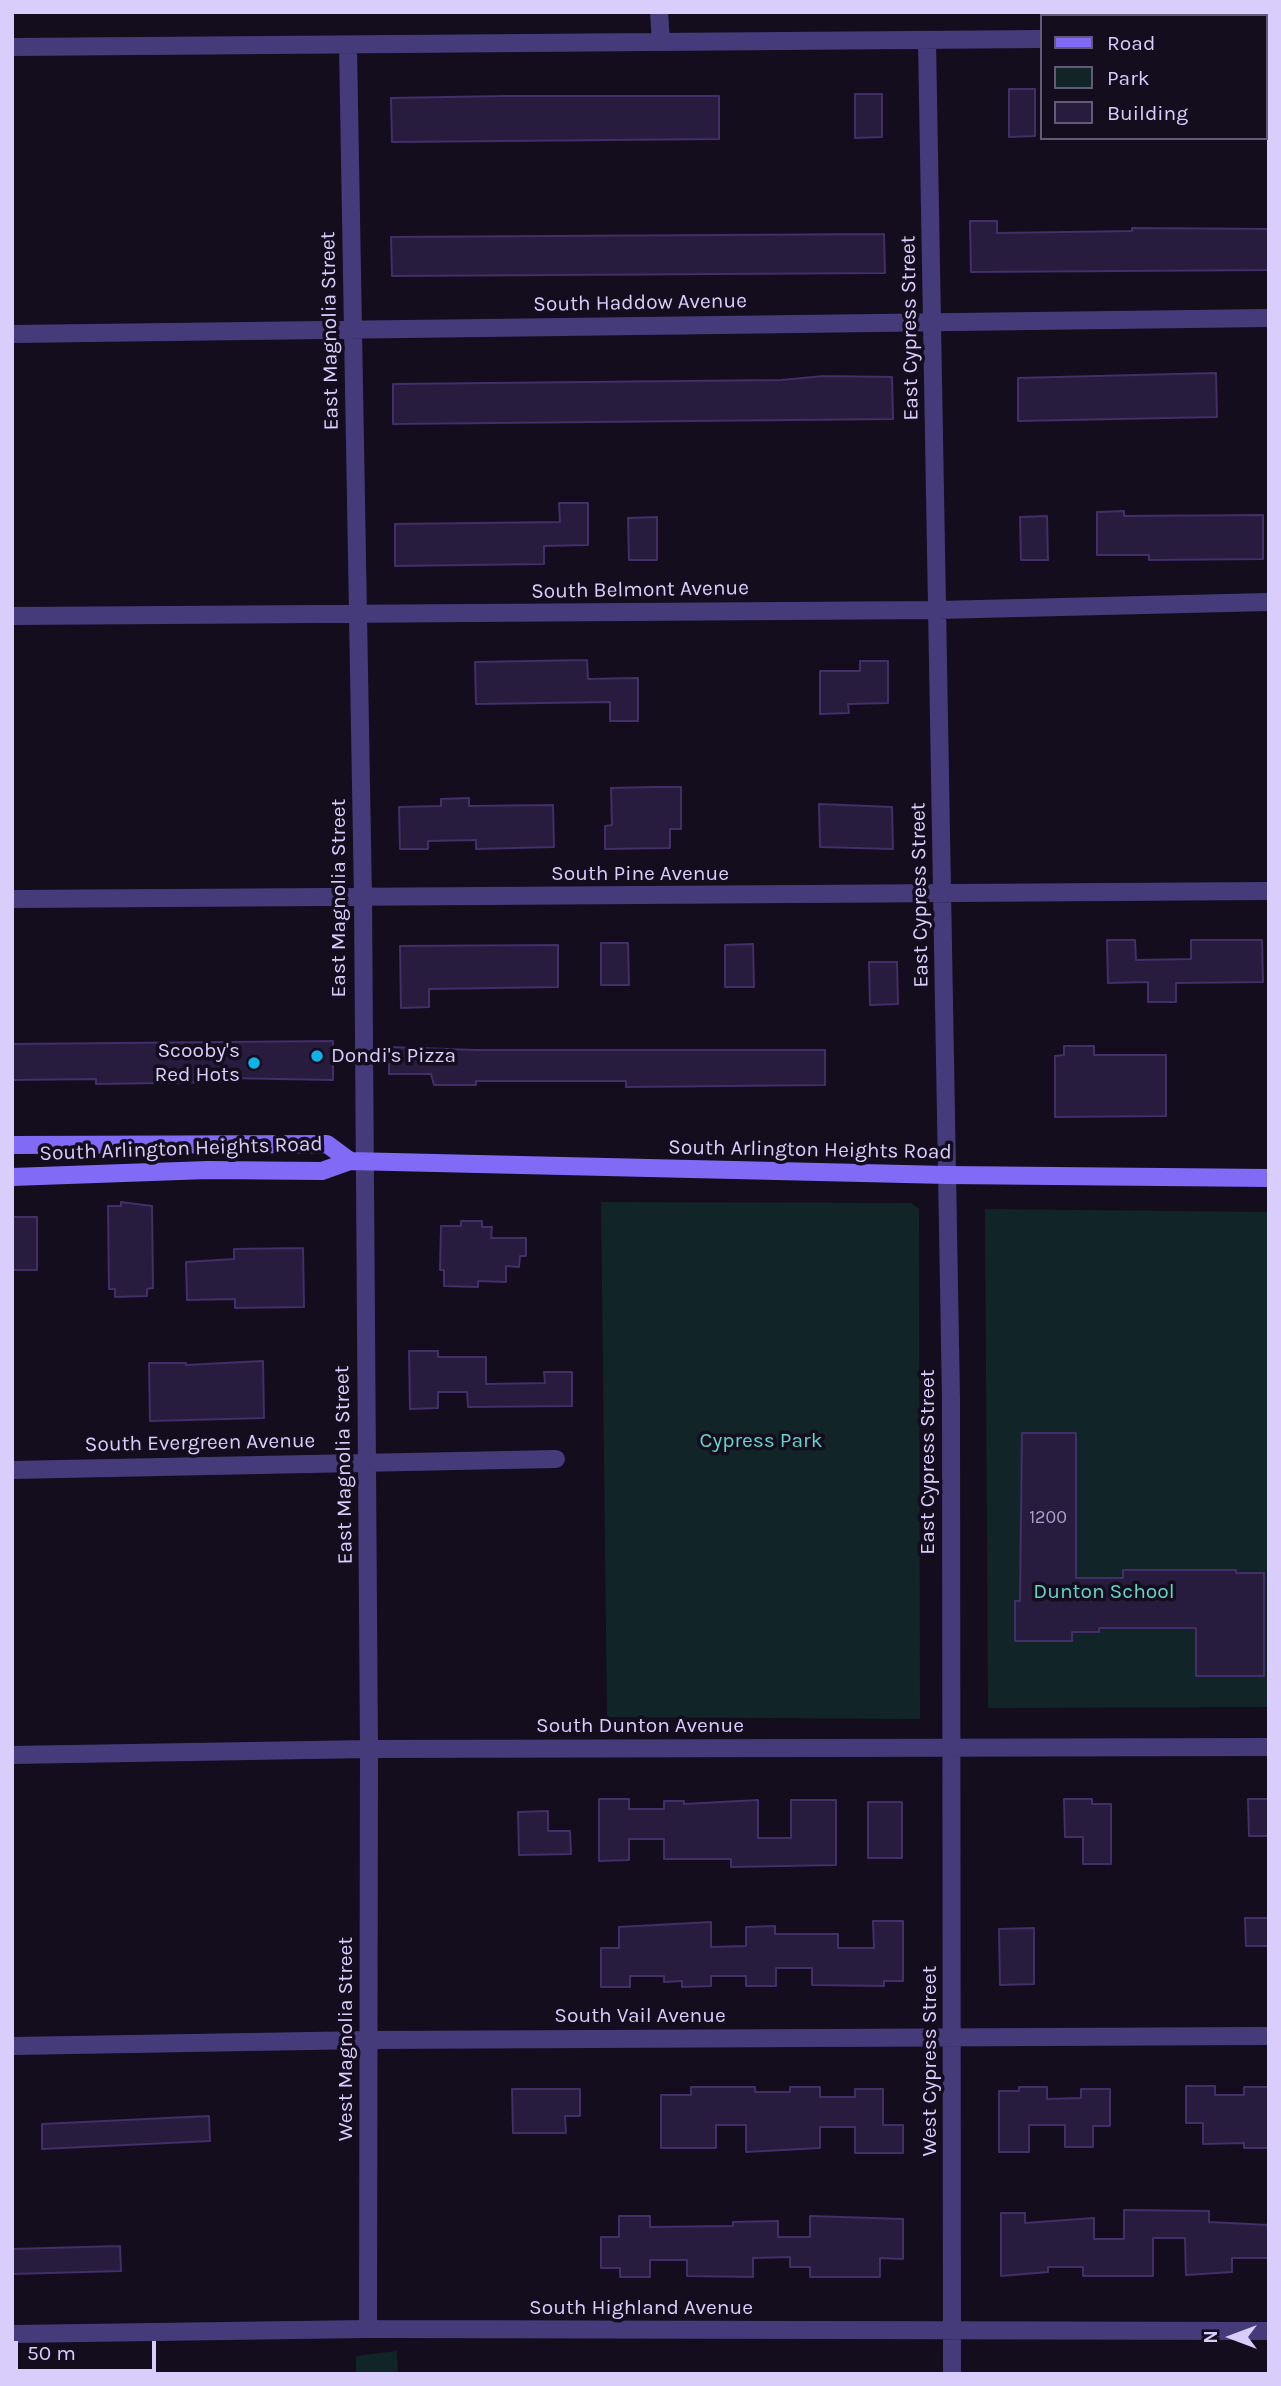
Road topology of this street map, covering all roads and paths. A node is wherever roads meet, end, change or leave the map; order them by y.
1 (659, 12) edge
2 (1040, 39) edge
3 (927, 40) junction
4 (661, 41) junction
5 (348, 46) junction
6 (12, 47) edge
7 (1269, 318) edge
8 (932, 320) junction
9 (353, 331) junction
10 (12, 334) edge
11 (1269, 602) edge
12 (937, 610) junction
13 (358, 615) junction
14 (12, 616) edge
15 (1269, 891) edge
16 (942, 895) junction
17 (363, 898) junction
18 (12, 899) edge
19 (12, 1145) edge
20 (356, 1161) junction
21 (947, 1175) junction
22 (12, 1177) edge
23 (1269, 1178) edge
24 (556, 1459) dead end
25 (367, 1464) junction
26 (12, 1470) edge
27 (1269, 1747) edge
28 (369, 1749) junction
29 (952, 1749) junction
30 (12, 1755) edge
31 (1269, 2036) edge
32 (953, 2037) junction
33 (369, 2040) junction
34 (12, 2046) edge
35 (368, 2329) junction
36 (952, 2332) junction
37 (1269, 2332) edge
38 (12, 2334) edge
39 (952, 2374) edge

1 - 4 street
2 - 3 street
3 - 4 street
3 - 8 street, East Cypress Street
4 - 5 street
5 - 6 street
5 - 9 street, East Magnolia Street
7 - 8 street, South Haddow Avenue
8 - 9 street, South Haddow Avenue
8 - 12 street, East Cypress Street
9 - 10 street, South Haddow Avenue
9 - 13 street, East Magnolia Street
11 - 12 street, South Belmont Avenue
12 - 13 street, South Belmont Avenue
12 - 16 street, East Cypress Street
13 - 14 street, South Belmont Avenue
13 - 17 street, East Magnolia Street
15 - 16 street, South Pine Avenue
16 - 17 street, South Pine Avenue
16 - 21 street, East Cypress Street
17 - 18 street, South Pine Avenue
17 - 20 street, East Magnolia Street
19 - 20 main road, South Arlington Heights Road
20 - 21 main road, South Arlington Heights Road
20 - 22 main road, South Arlington Heights Road
20 - 25 street, East Magnolia Street
21 - 23 main road, South Arlington Heights Road
21 - 29 street, East Cypress Street
24 - 25 street, South Evergreen Avenue
25 - 26 street, South Evergreen Avenue
25 - 28 street, East Magnolia Street
27 - 29 street, South Dunton Avenue
28 - 29 street, South Dunton Avenue
28 - 30 street, South Dunton Avenue
28 - 33 street, West Magnolia Street
29 - 32 street, West Cypress Street
31 - 32 street, South Vail Avenue
32 - 33 street, South Vail Avenue
32 - 36 street, West Cypress Street
33 - 34 street, South Vail Avenue
33 - 35 street, West Magnolia Street
35 - 36 street, South Highland Avenue
35 - 38 street, South Highland Avenue
36 - 37 street, South Highland Avenue
36 - 39 street, West Cypress Street

